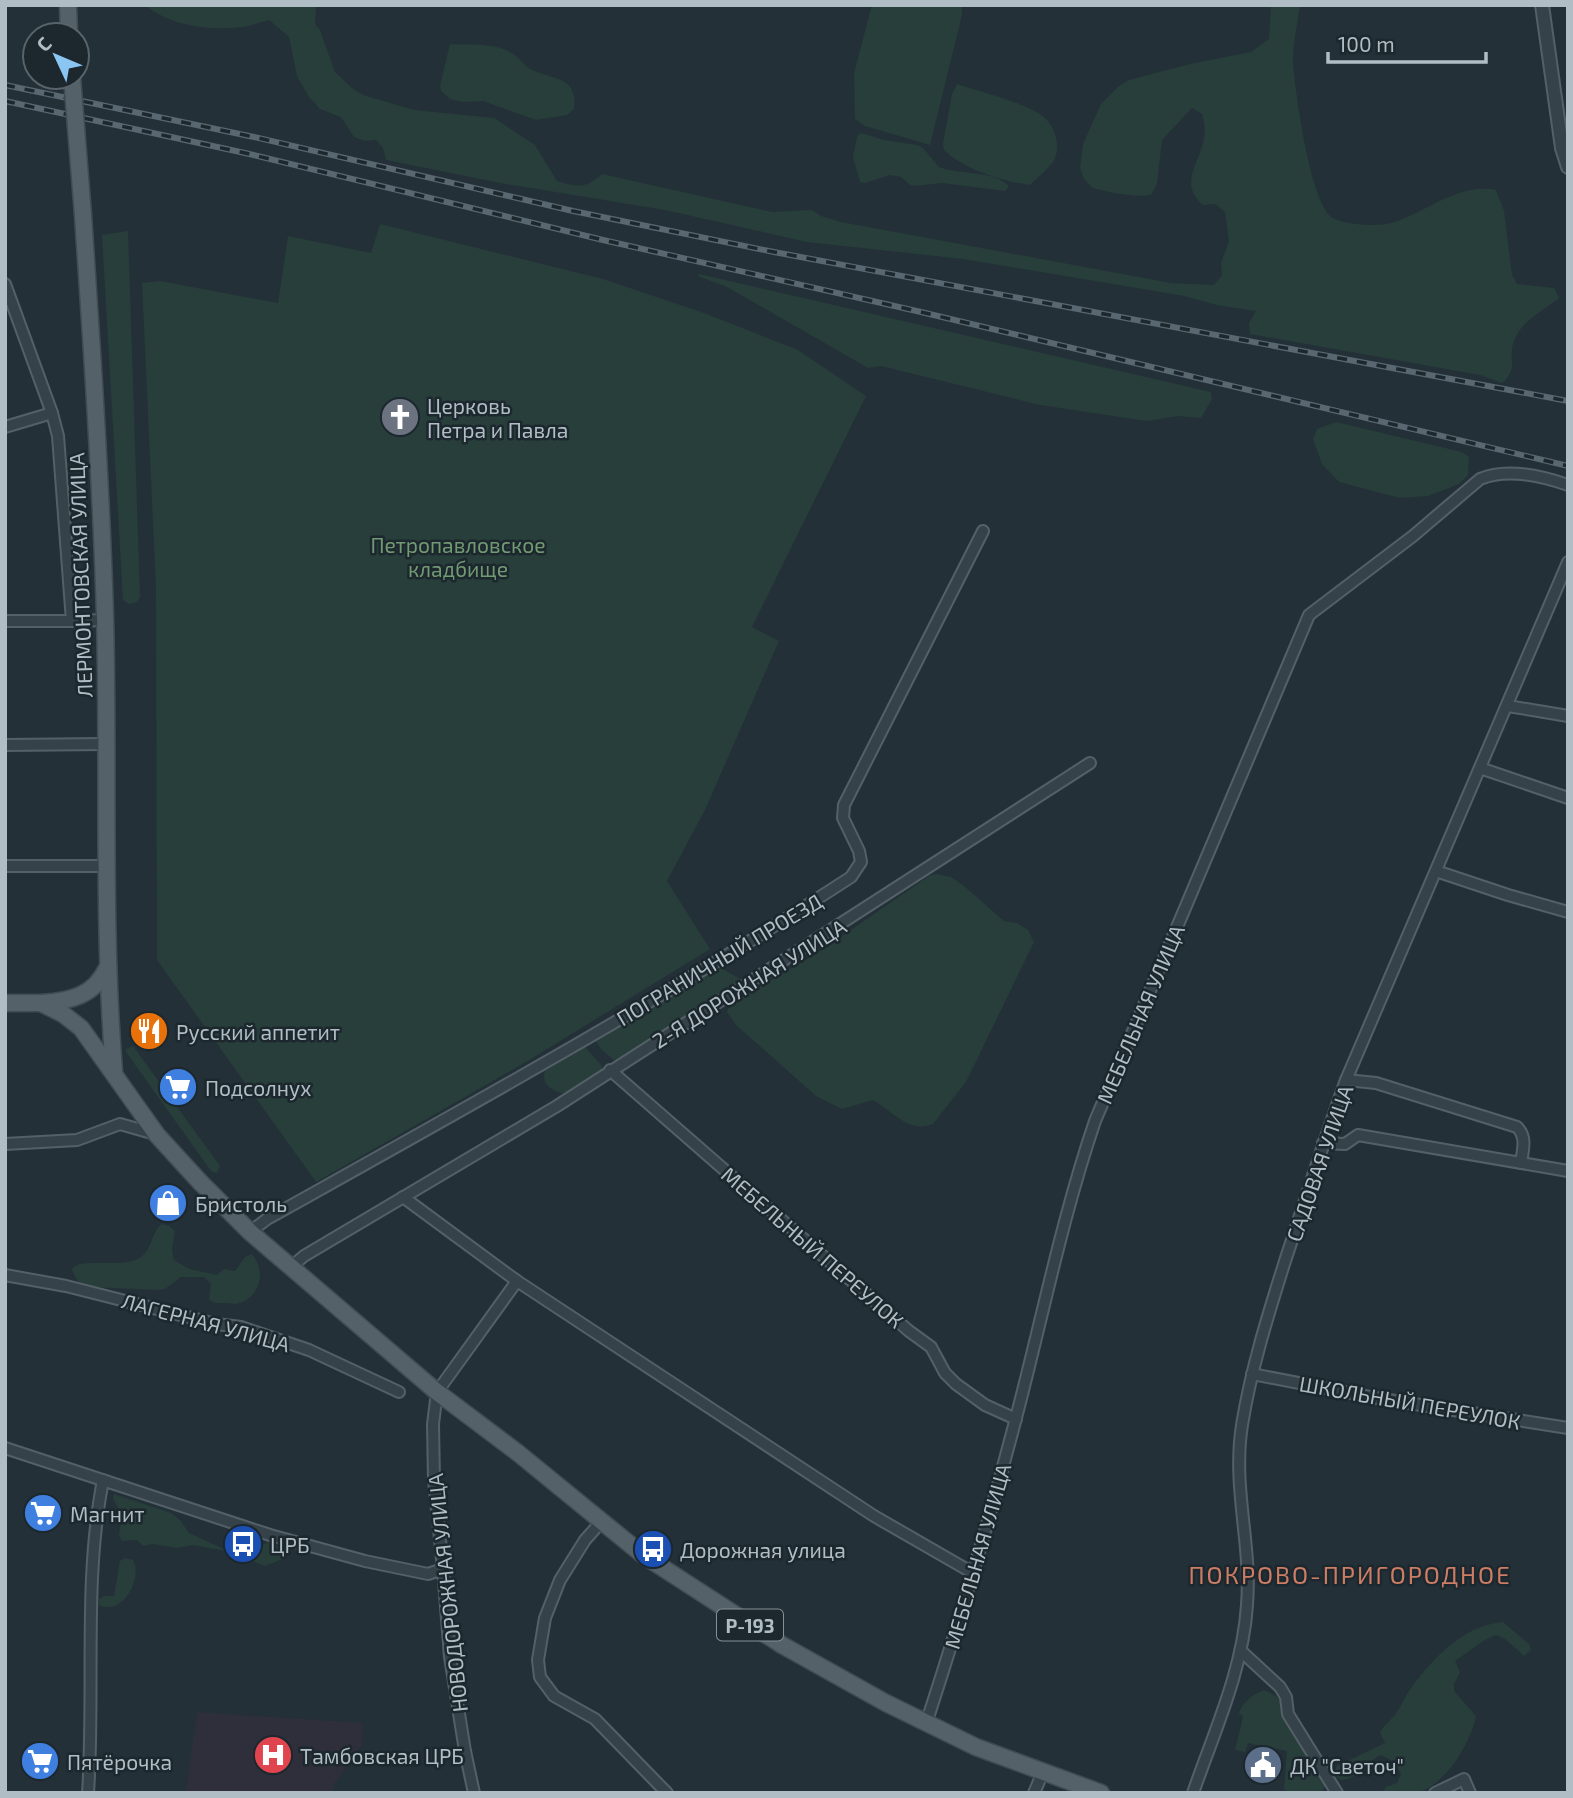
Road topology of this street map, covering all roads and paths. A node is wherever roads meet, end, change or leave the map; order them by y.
1 (1542, 5) edge
2 (73, 91) edge
3 (1568, 167) edge
4 (5, 284) edge
5 (9, 303) edge
6 (52, 413) junction
7 (5, 427) edge
8 (1568, 485) edge
9 (983, 531) dead end
10 (1568, 562) edge
11 (105, 620) junction
12 (5, 621) edge
13 (72, 621) junction
14 (1508, 706) junction
15 (1568, 716) edge
16 (106, 744) junction
17 (5, 745) edge
18 (1090, 763) dead end
19 (1480, 768) junction
20 (1568, 799) edge
21 (5, 866) edge
22 (107, 866) junction
23 (1436, 871) junction
24 (1568, 912) edge
25 (108, 966) junction
26 (5, 1003) edge
27 (41, 1003) junction
28 (610, 1070) junction
29 (114, 1073) junction
30 (1346, 1080) junction
31 (158, 1135) junction
32 (1323, 1143) junction
33 (5, 1144) edge
34 (1521, 1163) junction
35 (1568, 1171) edge
36 (403, 1197) junction
37 (250, 1232) junction
38 (291, 1267) junction
39 (5, 1275) edge
40 (517, 1281) junction
41 (1252, 1374) junction
42 (399, 1392) dead end
43 (437, 1392) junction
44 (1016, 1419) junction
45 (1568, 1428) edge
46 (5, 1448) edge
47 (103, 1480) junction
48 (601, 1522) junction
49 (443, 1569) junction
50 (973, 1573) junction
51 (1242, 1652) junction
52 (926, 1724) junction
53 (1044, 1772) junction
54 (88, 1793) edge
55 (474, 1793) edge
56 (667, 1793) edge
57 (1034, 1793) edge
58 (1101, 1793) edge
59 (1193, 1793) edge
60 (1337, 1793) edge
61 (1435, 1793) edge
62 (1470, 1793) edge

1 - 3 street
2 - 11 main road, ЛЕРМОНТОВСКАЯ УЛИЦА, bridge
4 - 5 street
5 - 6 street
6 - 7 street
6 - 13 street
8 - 44 street, МЕБЕЛЬНАЯ УЛИЦА
9 - 37 street, ПОГРАНИЧНЫЙ ПРОЕЗД
10 - 14 street, САДОВАЯ УЛИЦА
11 - 13 street
11 - 16 main road, ЛЕРМОНТОВСКАЯ УЛИЦА
12 - 13 street
14 - 15 street
14 - 19 street, САДОВАЯ УЛИЦА
16 - 17 street
16 - 22 main road, ЛЕРМОНТОВСКАЯ УЛИЦА
18 - 28 street, 2-Я ДОРОЖНАЯ УЛИЦА
19 - 20 street
19 - 23 street, САДОВАЯ УЛИЦА
21 - 22 street
22 - 25 main road, ЛЕРМОНТОВСКАЯ УЛИЦА
23 - 24 street
23 - 30 street, САДОВАЯ УЛИЦА
25 - 27 main road
25 - 29 main road, ЛЕРМОНТОВСКАЯ УЛИЦА
26 - 27 main road
27 - 29 main road
28 - 36 street, 2-Я ДОРОЖНАЯ УЛИЦА
28 - 44 street, МЕБЕЛЬНЫЙ ПЕРЕУЛОК
29 - 31 main road, Р-193
30 - 32 street, САДОВАЯ УЛИЦА
30 - 34 street
31 - 33 street
31 - 37 main road, Р-193
32 - 34 street
32 - 41 street, САДОВАЯ УЛИЦА
34 - 35 street
36 - 38 street, 2-Я ДОРОЖНАЯ УЛИЦА
36 - 40 street
37 - 38 main road, Р-193
38 - 43 main road, Р-193
39 - 42 street, ЛАГЕРНАЯ УЛИЦА
40 - 43 street
40 - 50 street
41 - 45 street, ШКОЛЬНЫЙ ПЕРЕУЛОК
41 - 51 street, САДОВАЯ УЛИЦА
43 - 48 main road, Р-193
43 - 49 street, НОВОДОРОЖНАЯ УЛИЦА
44 - 50 street, МЕБЕЛЬНАЯ УЛИЦА
46 - 47 street
47 - 49 street
47 - 54 street
48 - 52 main road, Р-193
48 - 56 street
49 - 55 street, НОВОДОРОЖНАЯ УЛИЦА
50 - 52 street, МЕБЕЛЬНАЯ УЛИЦА
51 - 59 street, САДОВАЯ УЛИЦА
51 - 60 street
52 - 53 main road, Р-193
53 - 57 street
53 - 58 main road, Р-193
61 - 62 street

